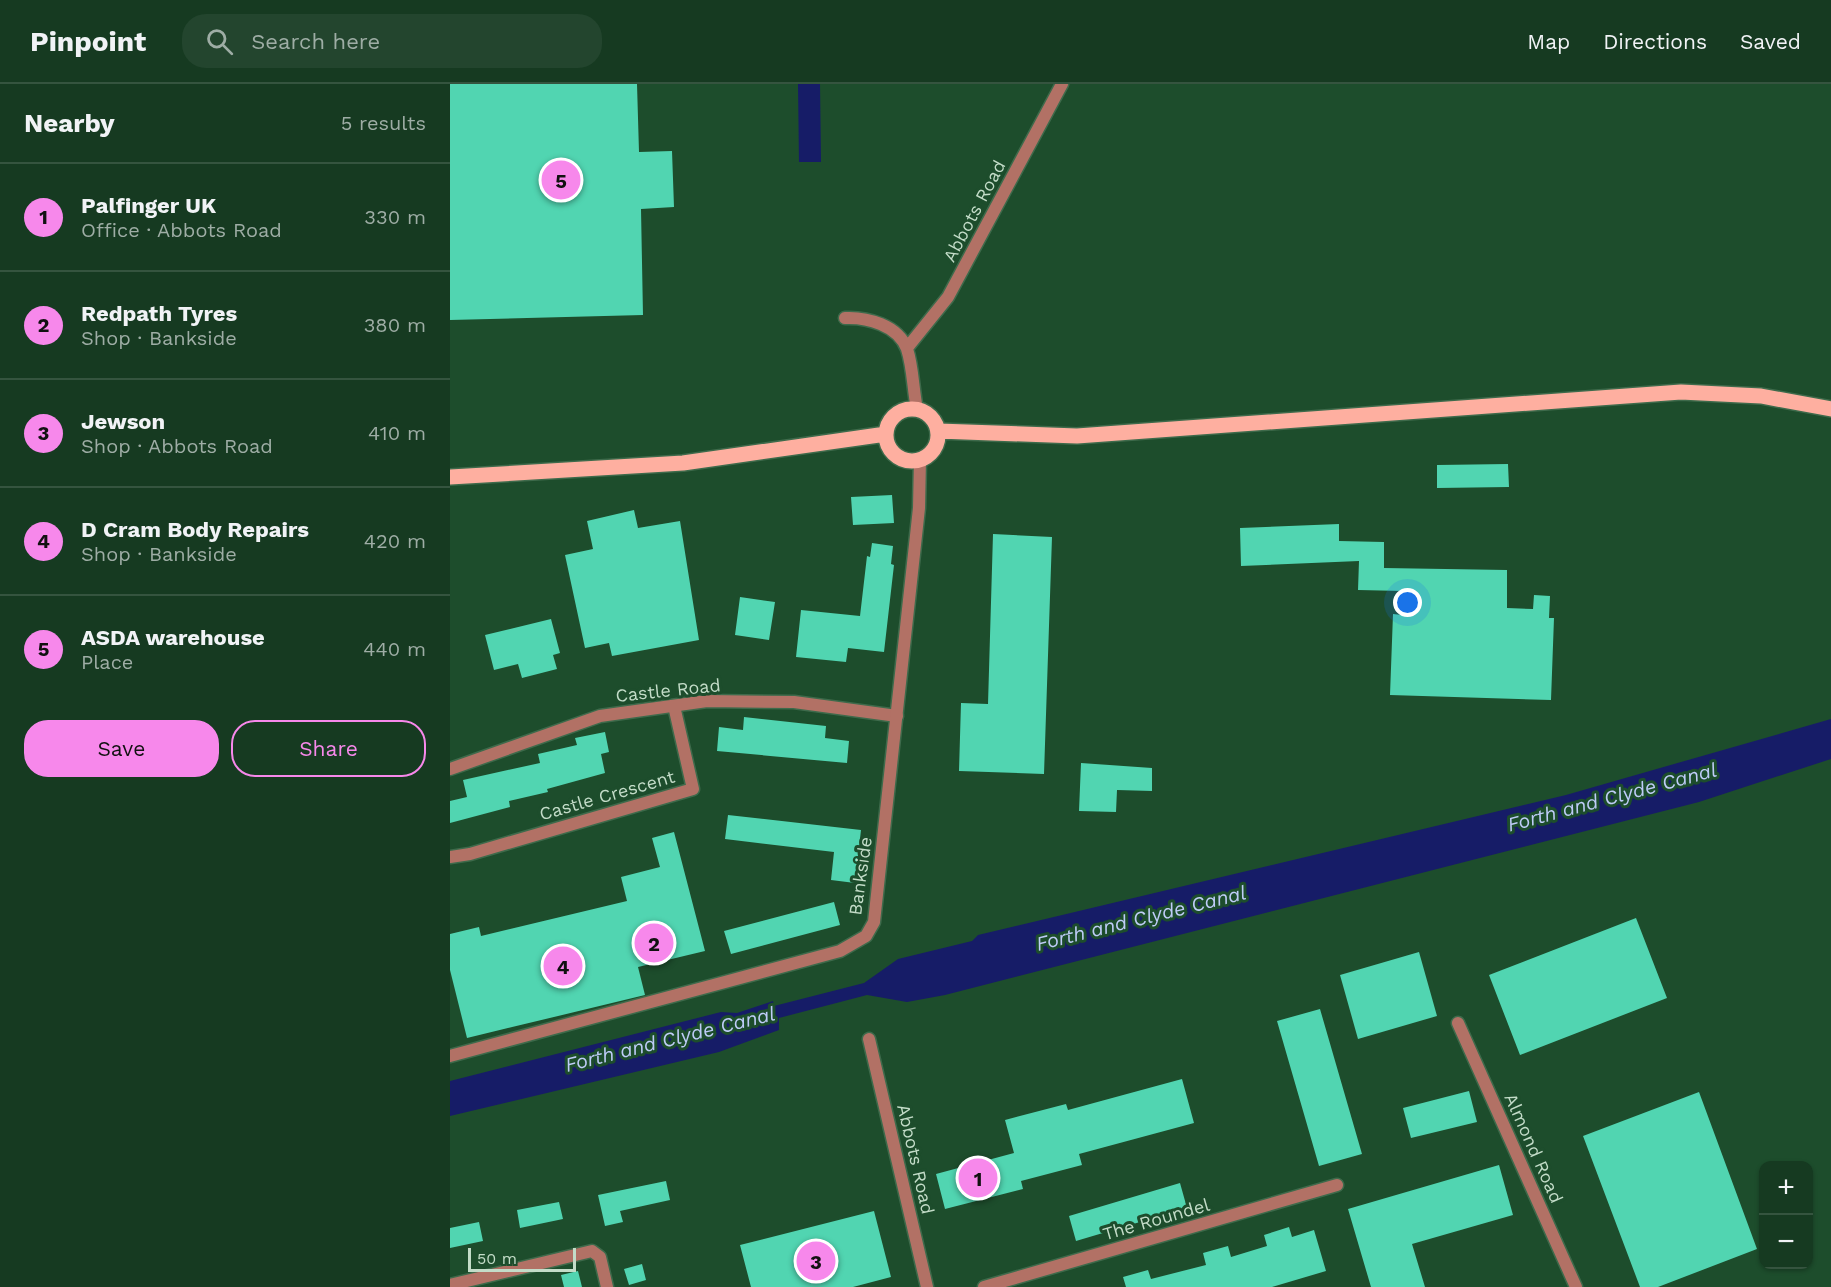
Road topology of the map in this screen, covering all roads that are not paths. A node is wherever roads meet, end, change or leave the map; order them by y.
1 (1062, 84) edge
2 (845, 318) dead end
3 (907, 348) junction
4 (916, 409) junction
5 (1831, 409) edge
6 (938, 431) junction
7 (886, 434) junction
8 (920, 459) junction
9 (450, 477) edge
10 (674, 706) junction
11 (897, 716) junction
12 (450, 769) edge
13 (450, 857) edge
14 (1458, 1023) dead end
15 (869, 1039) dead end
16 (450, 1056) edge
17 (1337, 1185) dead end
18 (450, 1285) edge
19 (607, 1287) edge
20 (927, 1287) edge
21 (984, 1287) edge
22 (1576, 1287) edge

1 - 3 street, Abbots Road
2 - 3 street
3 - 4 street
4 - 6 main road
4 - 7 main road
5 - 6 main road
6 - 8 main road
7 - 8 main road
7 - 9 main road
8 - 11 street, Bankside
10 - 11 street, Castle Road
10 - 12 street, Castle Road
10 - 13 street, Castle Crescent
11 - 16 street, Bankside
14 - 22 street, Almond Road
15 - 20 street, Abbots Road
17 - 21 street, The Roundel
18 - 19 street

